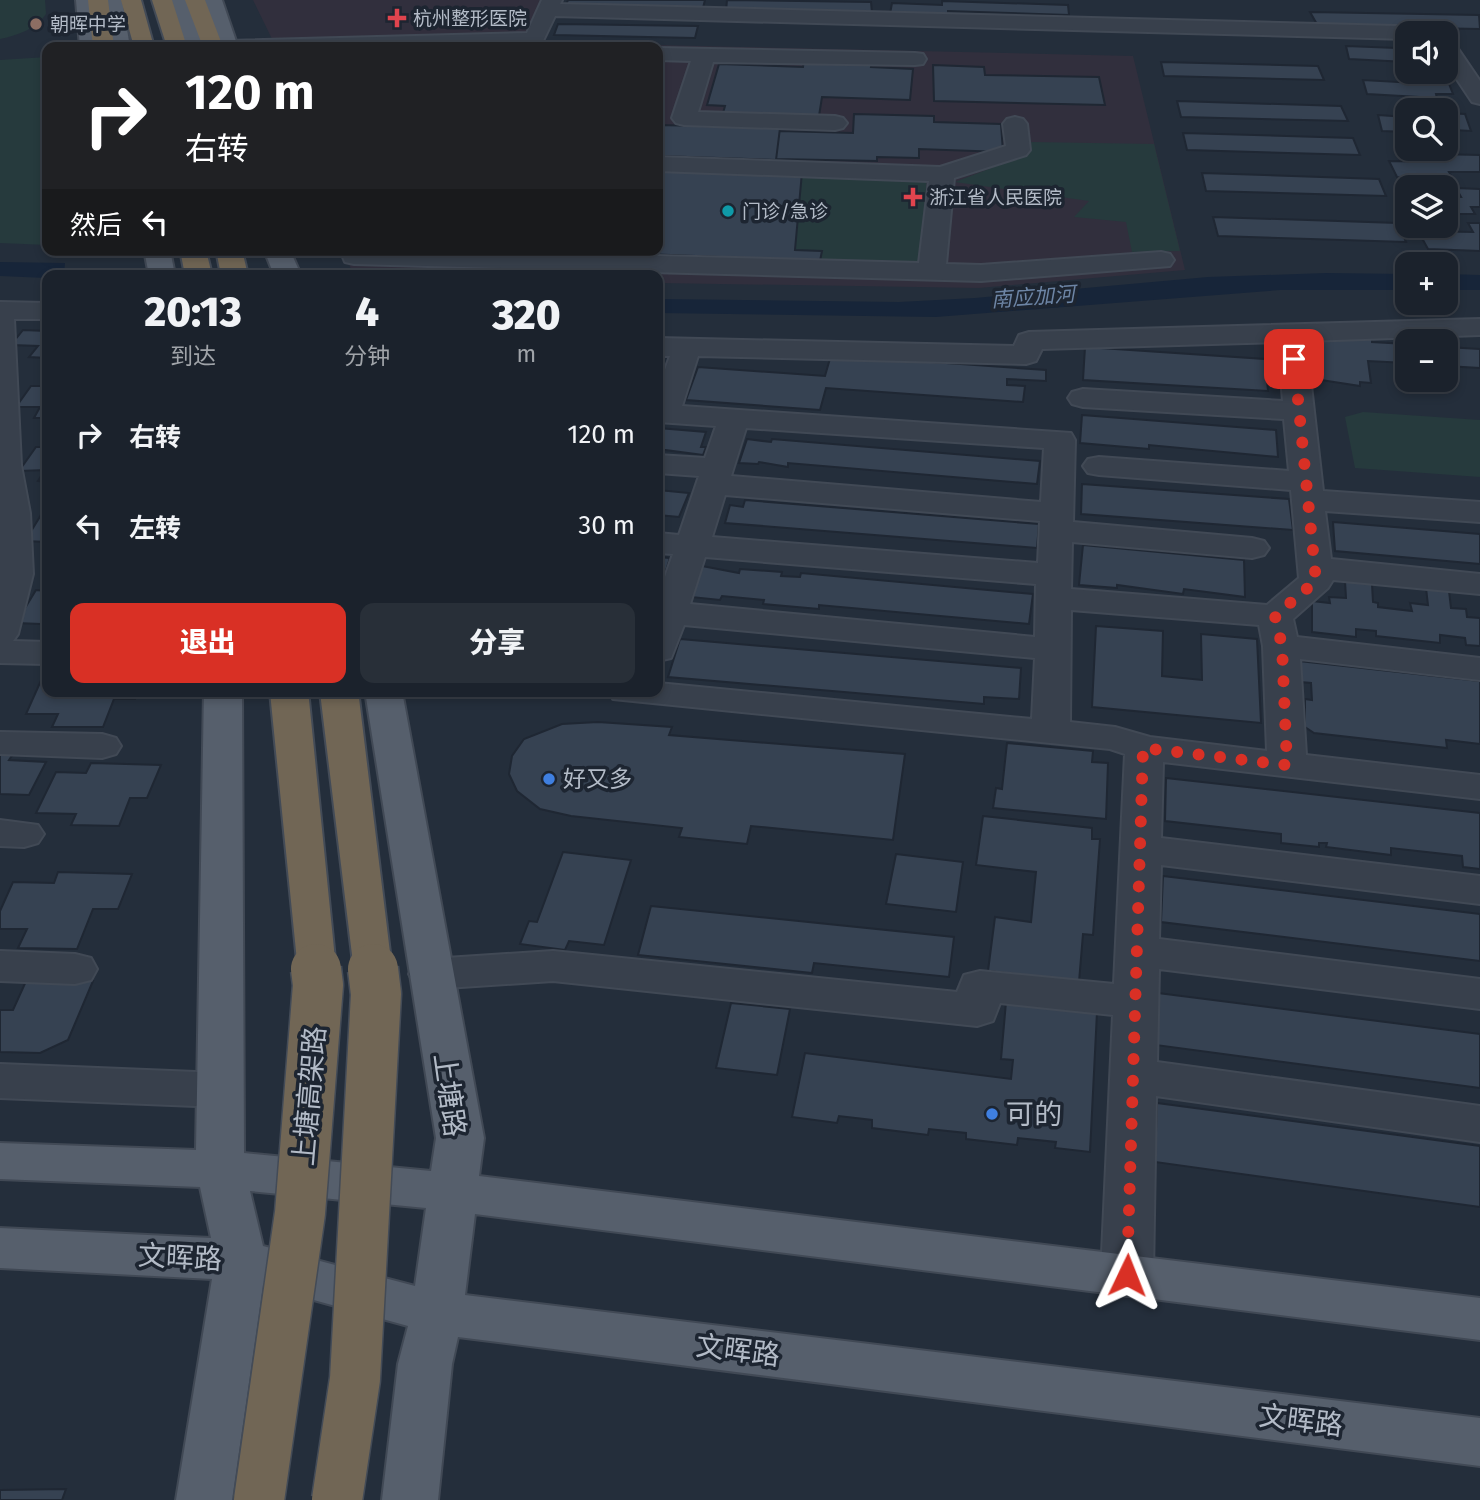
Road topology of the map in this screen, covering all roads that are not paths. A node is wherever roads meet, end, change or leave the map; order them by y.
1 (86, 0) edge
2 (98, 0) edge
3 (112, 0) edge
4 (131, 0) edge
5 (162, 0) edge
6 (180, 0) edge
7 (195, 0) edge
8 (212, 0) edge
9 (549, 5) edge
10 (1395, 32) edge
11 (90, 42) edge
12 (103, 42) edge
13 (119, 42) edge
14 (143, 42) edge
15 (175, 42) edge
16 (194, 42) edge
17 (212, 42) edge
18 (226, 42) edge
19 (420, 42) edge
20 (663, 54) edge
21 (704, 55) junction
22 (915, 59) dead end
23 (1458, 66) edge
24 (1480, 97) edge
25 (663, 118) edge
26 (684, 118) junction
27 (835, 123) dead end
28 (1015, 124) dead end
29 (663, 164) edge
30 (942, 174) junction
31 (354, 256) edge
32 (1161, 260) dead end
33 (932, 270) junction
34 (0, 310) edge
35 (42, 311) edge
36 (0, 316) edge
37 (1480, 327) edge
38 (1291, 333) junction
39 (663, 347) edge
40 (687, 348) junction
41 (1, 355) edge
42 (1083, 398) dead end
43 (1, 402) edge
44 (663, 408) edge
45 (1299, 411) junction
46 (663, 413) edge
47 (734, 418) junction
48 (2, 451) edge
49 (663, 465) edge
50 (1100, 466) dead end
51 (715, 476) junction
52 (1307, 491) junction
53 (7, 512) edge
54 (1480, 512) edge
55 (1057, 522) junction
56 (663, 542) edge
57 (692, 545) junction
58 (1252, 548) dead end
59 (1315, 568) junction
60 (8, 574) edge
61 (1480, 584) edge
62 (1054, 587) junction
63 (664, 613) edge
64 (1278, 631) junction
65 (0, 634) edge
66 (1053, 649) junction
67 (0, 652) edge
68 (42, 653) edge
69 (1480, 669) edge
70 (663, 694) edge
71 (223, 697) edge
72 (290, 697) edge
73 (340, 697) edge
74 (384, 697) edge
75 (1051, 732) junction
76 (0, 743) edge
77 (102, 746) dead end
78 (1143, 748) junction
79 (1287, 765) junction
80 (1480, 787) edge
81 (1141, 849) junction
82 (1480, 890) edge
83 (1137, 951) junction
84 (0, 966) edge
85 (75, 969) dead end
86 (431, 974) junction
87 (1480, 994) edge
88 (1136, 1002) junction
89 (1133, 1076) junction
90 (0, 1081) edge
91 (220, 1090) junction
92 (1480, 1124) edge
93 (0, 1161) edge
94 (220, 1169) junction
95 (454, 1192) junction
96 (0, 1248) edge
97 (241, 1261) junction
98 (1127, 1275) junction
99 (437, 1313) junction
100 (1480, 1319) edge
101 (1480, 1442) edge
102 (204, 1500) edge
103 (258, 1500) edge
104 (337, 1500) edge
105 (410, 1500) edge

1 - 11 main road
2 - 12 highway
3 - 13 main road
4 - 14 highway
5 - 15 highway
6 - 16 main road
7 - 17 highway
8 - 18 main road
9 - 10 street
9 - 19 street
20 - 21 street
21 - 22 street
21 - 26 street
23 - 24 street
25 - 26 street
26 - 27 street
28 - 30 street
29 - 30 street
30 - 33 street
31 - 33 street
32 - 33 street
34 - 35 street
36 - 41 street
37 - 38 street
38 - 40 street
38 - 45 street
39 - 40 street
40 - 44 street
41 - 43 street
42 - 45 street
43 - 48 street
45 - 52 street
46 - 47 street
47 - 51 street
47 - 55 street
48 - 53 street
49 - 51 street
50 - 52 street
51 - 55 street
51 - 57 street
52 - 54 street
52 - 59 street
53 - 60 street
55 - 58 street
55 - 62 street
56 - 57 street
57 - 62 street
57 - 63 street
59 - 61 street
59 - 64 street
60 - 65 street
62 - 64 street
62 - 66 street
63 - 66 street
64 - 69 street
64 - 79 street
66 - 75 street
67 - 68 street
70 - 75 street
71 - 91 main road
72 - 103 highway, 上塘高架路, bridge
73 - 104 highway, bridge
74 - 86 main road, 上塘路
75 - 78 street
76 - 77 street
78 - 79 street
78 - 81 street
79 - 80 street
81 - 82 street
81 - 83 street
83 - 87 street
83 - 88 street
84 - 85 street
86 - 88 street
86 - 95 main road, 上塘路
88 - 89 street
89 - 92 street
89 - 98 street
90 - 91 street
91 - 94 main road
93 - 94 main road
94 - 95 main road
94 - 97 main road
95 - 98 main road
95 - 99 main road, 上塘路
96 - 97 main road, 文晖路
97 - 99 main road, 文晖路
97 - 102 main road
98 - 100 main road
99 - 101 main road, 文晖路
99 - 105 main road, 上塘路

